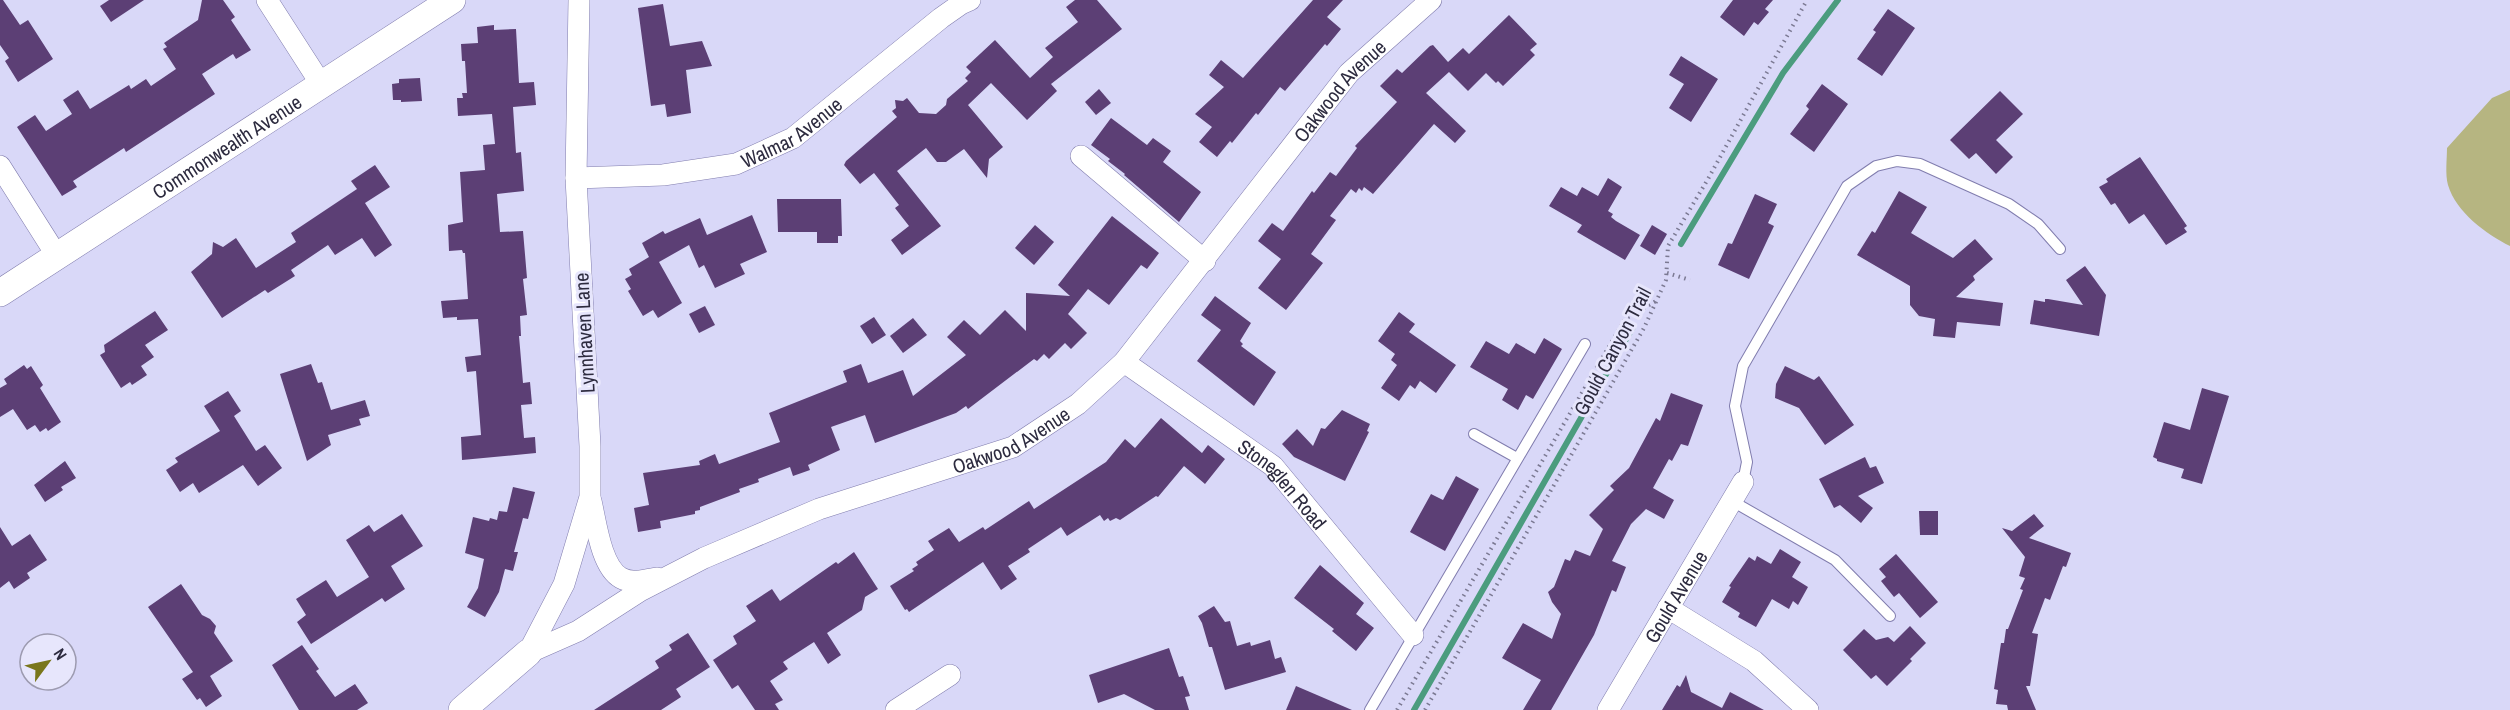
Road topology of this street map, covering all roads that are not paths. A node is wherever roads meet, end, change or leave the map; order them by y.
1 (267, 0) edge
2 (579, 0) edge
3 (970, 0) edge
4 (1431, 0) edge
5 (442, 3) edge
6 (321, 84) junction
7 (1081, 156) dead end
8 (0, 166) edge
9 (576, 178) junction
10 (2060, 249) dead end
11 (57, 256) junction
12 (1205, 261) junction
13 (0, 293) edge
14 (1585, 344) dead end
15 (1124, 362) junction
16 (1474, 434) dead end
17 (1517, 458) junction
18 (1743, 482) joint
19 (590, 497) junction
20 (1732, 501) junction
21 (670, 576) junction
22 (1668, 608) junction
23 (1890, 616) dead end
24 (1413, 635) junction
25 (528, 653) junction
26 (950, 675) dead end
27 (462, 710) edge
28 (896, 710) edge
29 (1370, 710) edge
30 (1608, 710) edge
31 (1808, 710) edge

1 - 6 street
2 - 9 street, Lynnhaven Lane
3 - 9 street, Walmar Avenue
4 - 12 street, Oakwood Avenue
5 - 6 street, Commonwealth Avenue
6 - 11 street, Commonwealth Avenue
7 - 12 street
8 - 11 street
9 - 19 street, Lynnhaven Lane
10 - 18 lane
11 - 13 street, Commonwealth Avenue
12 - 15 street, Oakwood Avenue
14 - 17 lane
15 - 21 street, Oakwood Avenue
15 - 24 street, Stoneglen Road
16 - 17 lane
17 - 24 lane
18 - 20 street, Gould Avenue
19 - 21 street
19 - 25 street, Lynnhaven Lane
20 - 22 street, Gould Avenue
20 - 23 lane
21 - 25 street, Oakwood Avenue
22 - 30 street, Gould Avenue
22 - 31 street
24 - 29 lane
25 - 27 street, Oakwood Avenue
26 - 28 street

